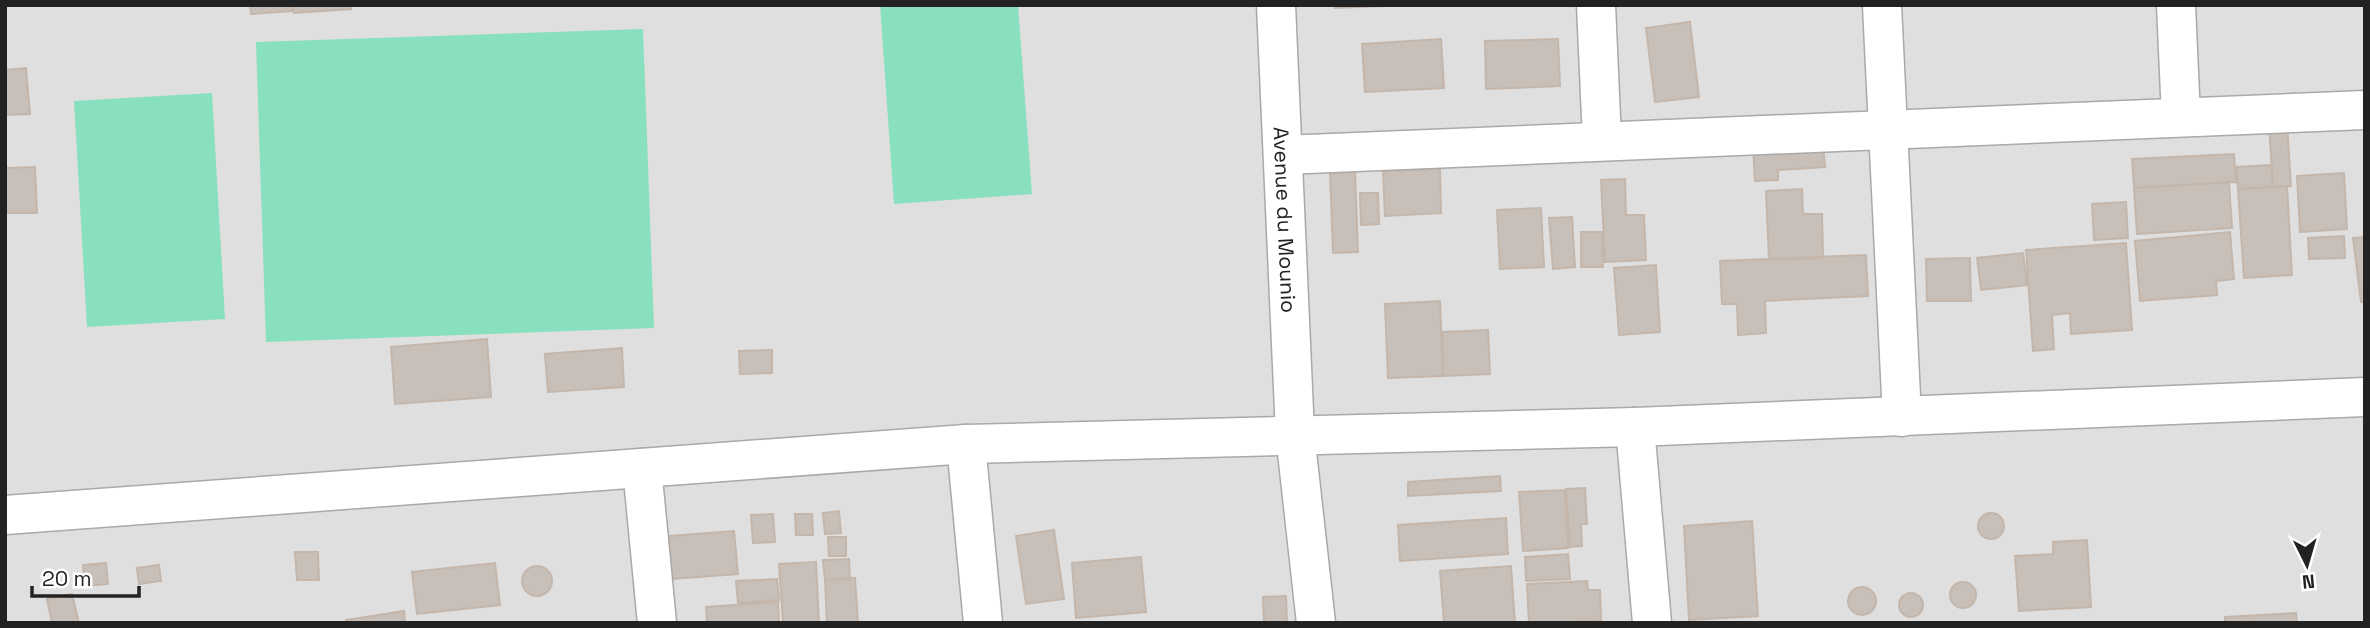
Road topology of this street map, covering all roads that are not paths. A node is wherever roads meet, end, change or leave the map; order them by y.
1 (1276, 5) edge
2 (1596, 5) edge
3 (1882, 5) edge
4 (2176, 5) edge
5 (2365, 110) edge
6 (2181, 117) junction
7 (1887, 129) junction
8 (1602, 140) junction
9 (1283, 155) junction
10 (2365, 397) edge
11 (1902, 417) junction
12 (1635, 427) junction
13 (1295, 434) junction
14 (965, 444) junction
15 (642, 468) junction
16 (5, 514) edge
17 (657, 623) edge
18 (983, 623) edge
19 (1316, 623) edge
20 (1652, 623) edge

1 - 9 street, Avenue du Mounio
2 - 8 street
3 - 7 street
4 - 6 street
5 - 6 street
6 - 7 street
7 - 8 street
7 - 11 street
8 - 9 street
9 - 13 street, Avenue du Mounio
10 - 11 street
11 - 12 street
12 - 13 street
12 - 20 street
13 - 14 street
13 - 19 street, Avenue du Mounio
14 - 15 street
14 - 18 street
15 - 16 street
15 - 17 street

